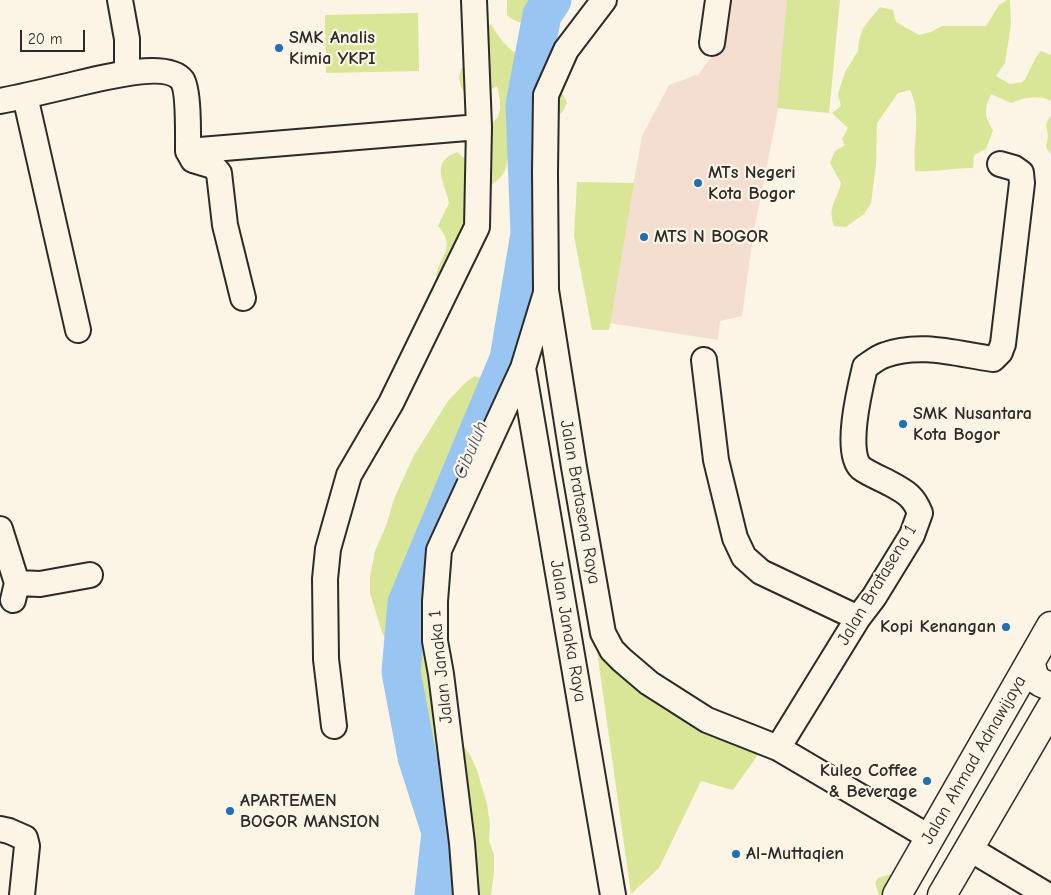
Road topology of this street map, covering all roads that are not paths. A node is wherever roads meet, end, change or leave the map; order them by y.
1 (120, 0) edge
2 (474, 0) edge
3 (604, 0) edge
4 (718, 0) edge
5 (712, 43) dead end
6 (127, 73) junction
7 (25, 96) junction
8 (0, 102) edge
9 (479, 127) junction
10 (188, 152) junction
11 (1000, 164) dead end
12 (546, 290) junction
13 (243, 298) dead end
14 (78, 330) dead end
15 (704, 360) dead end
16 (523, 368) junction
17 (0, 528) edge
18 (90, 575) dead end
19 (858, 618) junction
20 (1051, 626) edge
21 (1031, 662) junction
22 (1051, 686) edge
23 (1051, 708) edge
24 (997, 719) junction
25 (334, 726) dead end
26 (1033, 740) junction
27 (778, 748) junction
28 (0, 829) edge
29 (929, 837) junction
30 (970, 849) junction
31 (22, 895) edge
32 (466, 895) edge
33 (613, 895) edge
34 (897, 895) edge
35 (942, 895) edge
36 (1047, 895) edge

1 - 6 street
2 - 9 street
3 - 12 street, Jalan Bratasena Raya
4 - 5 street
6 - 7 street
6 - 10 street
7 - 8 street
7 - 14 street
9 - 10 street
9 - 25 street
10 - 13 street
11 - 19 street, Jalan Bratasena 1
12 - 16 street, Jalan Janaka 1
12 - 27 street, Jalan Bratasena Raya
15 - 19 street
16 - 32 street, Jalan Janaka 1
16 - 33 street, Jalan Janaka Raya
17 - 18 street
19 - 27 street, Jalan Bratasena 1
20 - 21 main road, Jalan Ahmad Adnawijaya
21 - 22 main road
21 - 24 main road, Jalan Ahmad Adnawijaya
23 - 26 main road
24 - 26 main road
24 - 29 main road, Jalan Ahmad Adnawijaya
26 - 30 main road
27 - 29 street, Jalan Bratasena Raya
28 - 31 street
29 - 34 main road, Jalan Ahmad Adnawijaya
30 - 35 main road
30 - 36 street

